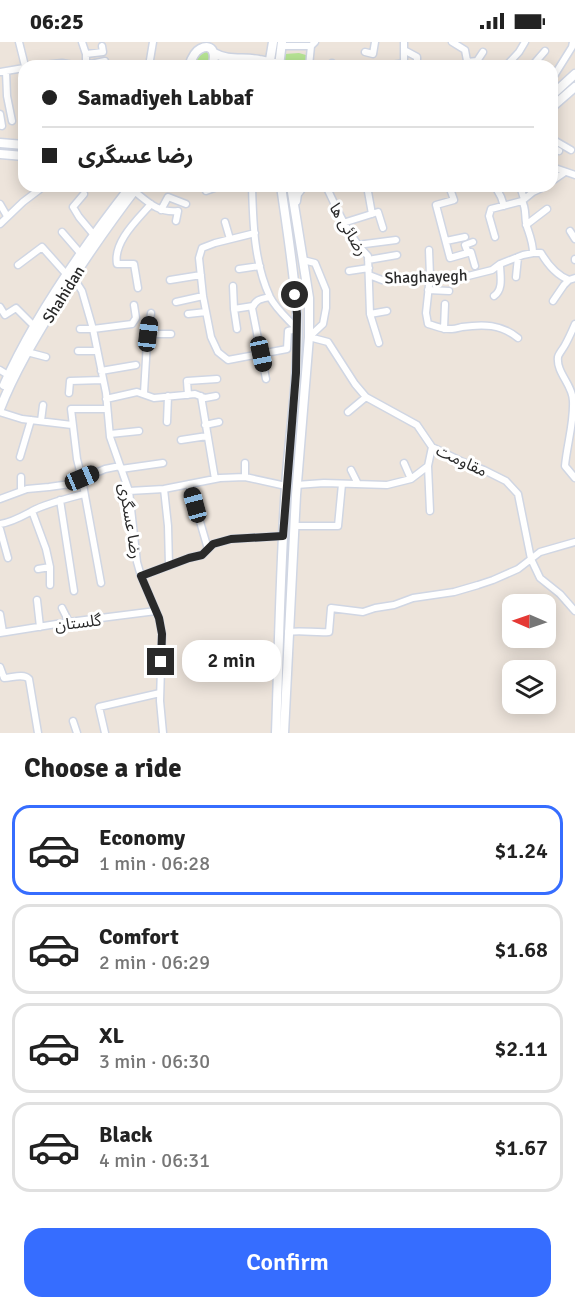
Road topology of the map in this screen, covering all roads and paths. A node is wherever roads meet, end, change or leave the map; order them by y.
1 (19, 42) edge
2 (82, 42) edge
3 (153, 42) edge
4 (273, 42) edge
5 (299, 42) edge
6 (375, 42) edge
7 (404, 42) edge
8 (452, 42) edge
9 (469, 42) edge
10 (525, 42) edge
11 (573, 42) edge
12 (282, 44) edge
13 (313, 44) edge
14 (200, 45) edge
15 (102, 46) dead end
16 (211, 48) edge
17 (404, 50) junction
18 (465, 50) junction
19 (545, 51) dead end
20 (365, 52) dead end
21 (483, 52) dead end
22 (86, 54) junction
23 (23, 60) edge
24 (85, 60) edge
25 (150, 60) edge
26 (191, 60) edge
27 (261, 60) edge
28 (268, 60) edge
29 (280, 60) edge
30 (310, 60) edge
31 (404, 60) edge
32 (417, 60) edge
33 (467, 60) edge
34 (478, 60) edge
35 (512, 60) edge
36 (537, 60) edge
37 (18, 68) edge
38 (558, 69) edge
39 (3, 71) edge
40 (575, 74) edge
41 (575, 87) edge
42 (558, 90) edge
43 (3, 97) edge
44 (558, 102) edge
45 (0, 114) edge
46 (12, 121) dead end
47 (2, 126) dead end
48 (558, 142) edge
49 (0, 143) edge
50 (18, 144) edge
51 (571, 150) dead end
52 (0, 154) edge
53 (18, 156) edge
54 (558, 169) edge
55 (565, 172) junction
56 (575, 175) edge
57 (558, 177) edge
58 (35, 192) edge
59 (123, 192) edge
60 (131, 192) edge
61 (138, 192) edge
62 (252, 192) edge
63 (279, 192) edge
64 (282, 192) edge
65 (292, 192) edge
66 (298, 192) edge
67 (328, 192) edge
68 (369, 192) edge
69 (451, 192) edge
70 (498, 192) edge
71 (521, 192) edge
72 (533, 192) edge
73 (84, 194) dead end
74 (283, 199) junction
75 (523, 200) junction
76 (0, 204) edge
77 (151, 204) junction
78 (186, 204) dead end
79 (504, 206) junction
80 (295, 207) junction
81 (547, 209) dead end
82 (161, 210) junction
83 (372, 214) junction
84 (7, 216) junction
85 (176, 221) dead end
86 (225, 222) dead end
87 (343, 223) junction
88 (0, 224) edge
89 (526, 225) junction
90 (383, 228) dead end
91 (570, 231) dead end
92 (62, 232) dead end
93 (255, 233) junction
94 (94, 235) junction
95 (465, 237) dead end
96 (495, 237) dead end
97 (230, 239) junction
98 (575, 239) edge
99 (396, 240) dead end
100 (446, 241) junction
101 (473, 242) dead end
102 (357, 245) junction
103 (429, 250) dead end
104 (468, 253) junction
105 (533, 253) junction
106 (81, 254) junction
107 (397, 255) dead end
108 (518, 257) junction
109 (303, 260) junction
110 (500, 264) junction
111 (18, 265) dead end
112 (260, 266) junction
113 (475, 266) dead end
114 (369, 268) junction
115 (239, 269) dead end
116 (349, 271) dead end
117 (201, 275) junction
118 (70, 276) junction
119 (430, 276) junction
120 (516, 277) dead end
121 (572, 279) edge
122 (170, 280) dead end
123 (233, 286) dead end
124 (138, 288) dead end
125 (428, 290) junction
126 (449, 291) dead end
127 (494, 296) dead end
128 (203, 297) junction
129 (270, 297) junction
130 (553, 301) dead end
131 (176, 302) dead end
132 (445, 304) dead end
133 (134, 305) dead end
134 (253, 306) junction
135 (0, 307) edge
136 (234, 309) junction
137 (387, 311) dead end
138 (206, 312) junction
139 (151, 313) dead end
140 (188, 314) dead end
141 (370, 314) junction
142 (45, 316) junction
143 (575, 324) edge
144 (34, 326) junction
145 (444, 328) junction
146 (80, 329) dead end
147 (93, 329) junction
148 (237, 329) dead end
149 (297, 329) junction
150 (148, 334) junction
151 (171, 334) dead end
152 (309, 337) junction
153 (518, 338) dead end
154 (379, 343) dead end
155 (78, 351) dead end
156 (97, 351) junction
157 (27, 352) junction
158 (261, 354) junction
159 (46, 357) dead end
160 (136, 365) dead end
161 (101, 371) junction
162 (4, 373) edge
163 (217, 379) dead end
164 (266, 379) dead end
165 (103, 380) junction
166 (69, 393) dead end
167 (144, 393) junction
168 (0, 394) edge
169 (188, 395) junction
170 (168, 396) junction
171 (201, 396) junction
172 (216, 396) dead end
173 (366, 397) junction
174 (106, 399) junction
175 (43, 405) dead end
176 (107, 410) junction
177 (0, 411) edge
178 (348, 412) dead end
179 (31, 420) junction
180 (41, 421) junction
181 (167, 422) dead end
182 (219, 422) dead end
183 (72, 425) junction
184 (205, 425) junction
185 (139, 431) dead end
186 (110, 434) junction
187 (207, 436) junction
188 (181, 440) dead end
189 (432, 447) junction
190 (20, 457) dead end
191 (163, 463) dead end
192 (245, 463) dead end
193 (404, 463) dead end
194 (428, 466) junction
195 (121, 467) junction
196 (351, 470) dead end
197 (21, 477) dead end
198 (245, 477) junction
199 (82, 478) junction
200 (575, 478) edge
201 (214, 479) junction
202 (411, 479) junction
203 (189, 484) junction
204 (342, 484) junction
205 (358, 484) junction
206 (296, 485) junction
207 (286, 486) junction
208 (164, 489) junction
209 (21, 491) junction
210 (129, 491) junction
211 (84, 494) junction
212 (0, 499) edge
213 (60, 500) junction
214 (32, 511) junction
215 (430, 511) dead end
216 (0, 524) edge
217 (294, 525) junction
218 (0, 530) edge
219 (283, 536) junction
220 (575, 542) edge
221 (208, 549) junction
222 (8, 558) dead end
223 (531, 559) junction
224 (168, 566) junction
225 (50, 567) junction
226 (38, 569) dead end
227 (141, 576) junction
228 (101, 583) dead end
229 (50, 585) dead end
230 (74, 591) dead end
231 (37, 600) dead end
232 (62, 608) dead end
233 (156, 611) junction
234 (575, 611) edge
235 (0, 614) edge
236 (69, 622) junction
237 (39, 627) junction
238 (288, 632) junction
239 (2, 633) edge
240 (0, 667) edge
241 (160, 693) junction
242 (281, 701) junction
243 (73, 720) dead end
244 (38, 733) edge
245 (77, 733) edge
246 (105, 733) edge
247 (164, 733) edge
248 (277, 733) edge

1 - 23 street
2 - 22 street
3 - 25 street
4 - 28 main road
5 - 13 street
6 - 20 street
7 - 17 street
8 - 18 street
9 - 18 street
10 - 35 street
11 - 38 street
12 - 13 street
12 - 29 main road
13 - 30 street
14 - 16 main road
14 - 26 main road
15 - 22 street
16 - 27 main road
17 - 31 street
17 - 32 street
18 - 33 street
19 - 36 street
21 - 34 street
22 - 24 street
37 - 39 street
39 - 43 street
40 - 42 main road
41 - 44 main road
43 - 46 street
45 - 47 street
48 - 51 street
49 - 50 main road
52 - 53 main road
54 - 55 street
55 - 56 street
55 - 57 street
58 - 84 street
59 - 94 main road, Shahidan
60 - 118 main road, Shahidan
61 - 77 street
62 - 93 street
63 - 74 main road
64 - 74 main road
65 - 80 main road
66 - 80 main road
67 - 87 street, رضائی ها
68 - 83 street
69 - 100 street
70 - 79 street
71 - 75 street
72 - 75 street
73 - 94 street
74 - 149 main road
75 - 79 street
75 - 89 street
76 - 84 street
77 - 82 street
77 - 124 street
78 - 82 street
79 - 96 street
80 - 109 main road
81 - 89 street
82 - 85 street
83 - 87 street
83 - 90 street
84 - 88 street
86 - 97 street
87 - 102 street, رضائی ها
89 - 105 street
91 - 98 street
92 - 106 street
93 - 97 street
93 - 112 street
94 - 106 main road, Shahidan
95 - 100 street
97 - 117 street
99 - 102 street
100 - 104 street
101 - 104 street
102 - 114 street, رضائی ها
103 - 119 street
104 - 113 street
105 - 108 street, Shaghayegh
105 - 121 street
106 - 118 main road, Shahidan
107 - 114 street
108 - 110 street, Shaghayegh
108 - 120 street
109 - 152 main road
109 - 152 street
110 - 119 street, Shaghayegh
110 - 127 street
111 - 118 street, رضا عسگری
112 - 115 street
112 - 129 street
114 - 116 street
114 - 119 street, Shaghayegh
114 - 141 street, رضائی ها
117 - 122 street
117 - 128 street
118 - 142 main road, Shahidan
118 - 147 street, رضا عسگری
119 - 125 street
121 - 130 street
123 - 136 street
125 - 126 street
125 - 145 street
128 - 131 street
128 - 138 street
129 - 134 street
129 - 149 street
132 - 145 street
133 - 147 street
134 - 136 street
134 - 158 street
135 - 144 street
136 - 148 street
137 - 141 street
138 - 140 street
138 - 158 street
139 - 150 street
141 - 154 street, رضائی ها
142 - 144 main road, Shahidan
142 - 157 main road, Shahidan
143 - 200 street
144 - 162 main road, Shahidan
145 - 153 street
146 - 147 street
147 - 156 street, رضا عسگری
149 - 158 street
149 - 207 main road
150 - 151 street
150 - 167 street
152 - 173 street, مقاومت
152 - 206 main road
155 - 156 street
156 - 161 street, رضا عسگری
157 - 159 street
157 - 177 main road, Shahidan
158 - 164 street
160 - 161 street
161 - 165 street, رضا عسگری
162 - 168 main road, Shahidan
163 - 169 street
165 - 166 street
165 - 174 street, رضا عسگری
167 - 170 street
167 - 174 street
169 - 170 street
169 - 171 street
170 - 181 street
171 - 172 street
171 - 184 street
173 - 178 street
173 - 189 street, مقاومت
174 - 176 street, رضا عسگری
175 - 180 street
176 - 183 street
176 - 186 street, رضا عسگری
177 - 179 street
179 - 180 street
179 - 190 street
180 - 183 street
182 - 184 street
183 - 199 street
184 - 187 street
185 - 186 street
186 - 195 street, رضا عسگری
187 - 188 street
187 - 201 street
189 - 194 street
189 - 223 street, مقاومت
191 - 195 street
192 - 198 street
193 - 202 street
194 - 202 street
194 - 215 street
195 - 199 street
195 - 210 street, رضا عسگری
196 - 205 street
197 - 209 street
198 - 201 street
198 - 207 street
199 - 209 street
199 - 211 street
201 - 203 street
202 - 205 street
203 - 208 street
203 - 221 street
204 - 205 street
204 - 206 street
204 - 217 street
206 - 217 main road
207 - 219 main road
208 - 210 street
208 - 224 street
209 - 212 street
210 - 227 street, رضا عسگری
211 - 213 street
211 - 228 street
213 - 214 street
213 - 230 street
214 - 216 street
214 - 225 street
217 - 238 main road
218 - 222 street
219 - 221 street
219 - 242 main road
220 - 223 street
221 - 224 street
223 - 234 street, مقاومت
223 - 238 street
224 - 227 street
225 - 226 street
225 - 229 street
227 - 233 street, رضا عسگری
231 - 237 street
232 - 236 street
233 - 236 street, گلستان
233 - 241 street, رضا عسگری
235 - 239 street
236 - 237 street, گلستان
237 - 239 street, گلستان
238 - 242 main road
240 - 244 street
241 - 246 street
241 - 247 street, رضا عسگری
242 - 248 main road
243 - 245 street

